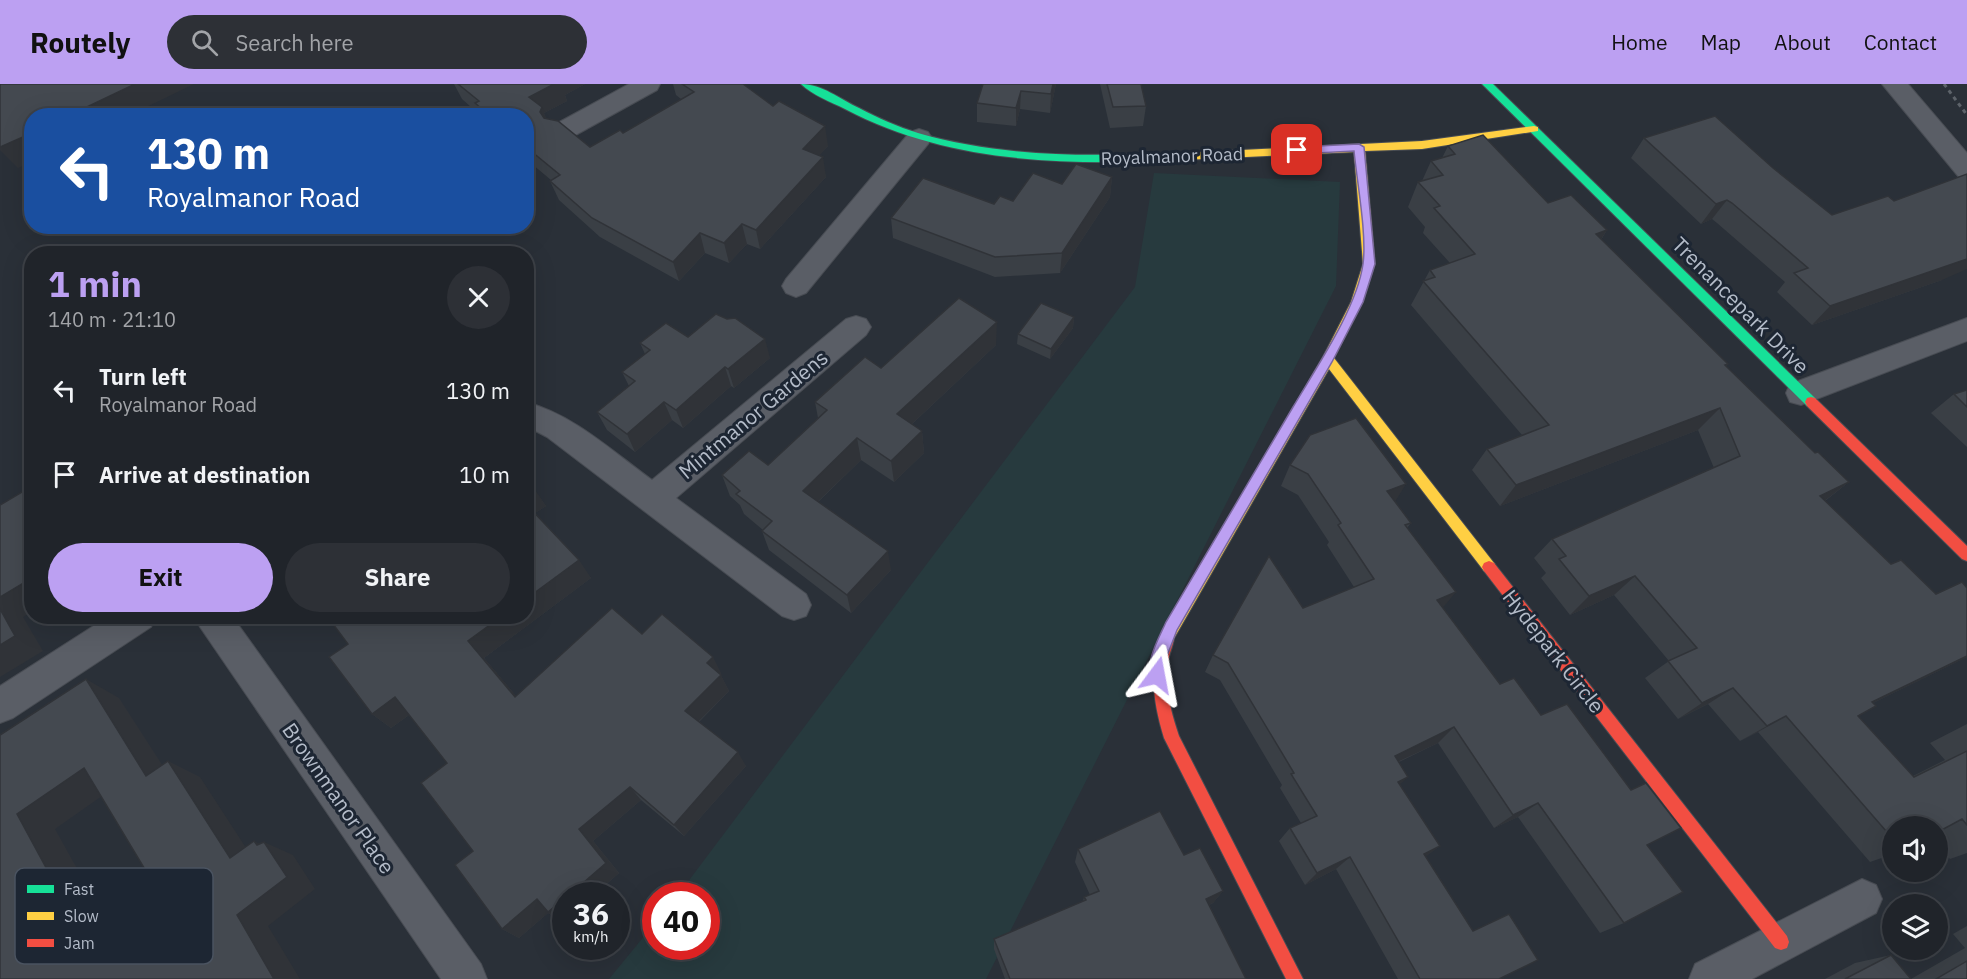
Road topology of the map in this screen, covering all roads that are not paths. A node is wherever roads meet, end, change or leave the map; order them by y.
1 (648, 84) edge
2 (806, 84) edge
3 (1487, 84) edge
4 (1894, 84) edge
5 (1534, 129) junction
6 (563, 131) edge
7 (919, 138) junction
8 (1359, 147) junction
9 (1967, 171) edge
10 (796, 286) dead end
11 (856, 327) dead end
12 (1967, 329) edge
13 (1328, 359) junction
14 (1801, 393) junction
15 (534, 416) edge
16 (651, 500) junction
17 (1967, 555) edge
18 (794, 606) dead end
19 (127, 624) edge
20 (218, 624) edge
21 (0, 706) edge
22 (1862, 899) dead end
23 (1781, 942) junction
24 (465, 979) edge
25 (1295, 979) edge
26 (1710, 979) edge

1 - 6 street
2 - 7 street, Royalmanor Road
3 - 5 street, Trenancepark Drive
4 - 9 street
5 - 8 street, Royalmanor Road
5 - 14 street, Trenancepark Drive
7 - 8 street, Royalmanor Road
7 - 10 street
8 - 13 street
11 - 16 street, Mintmanor Gardens
12 - 14 street
13 - 23 street, Hydepark Circle
13 - 25 street
14 - 17 street, Trenancepark Drive
15 - 16 street
16 - 18 street
19 - 21 street
20 - 24 street, Brownmanor Place
22 - 23 street
23 - 26 street

